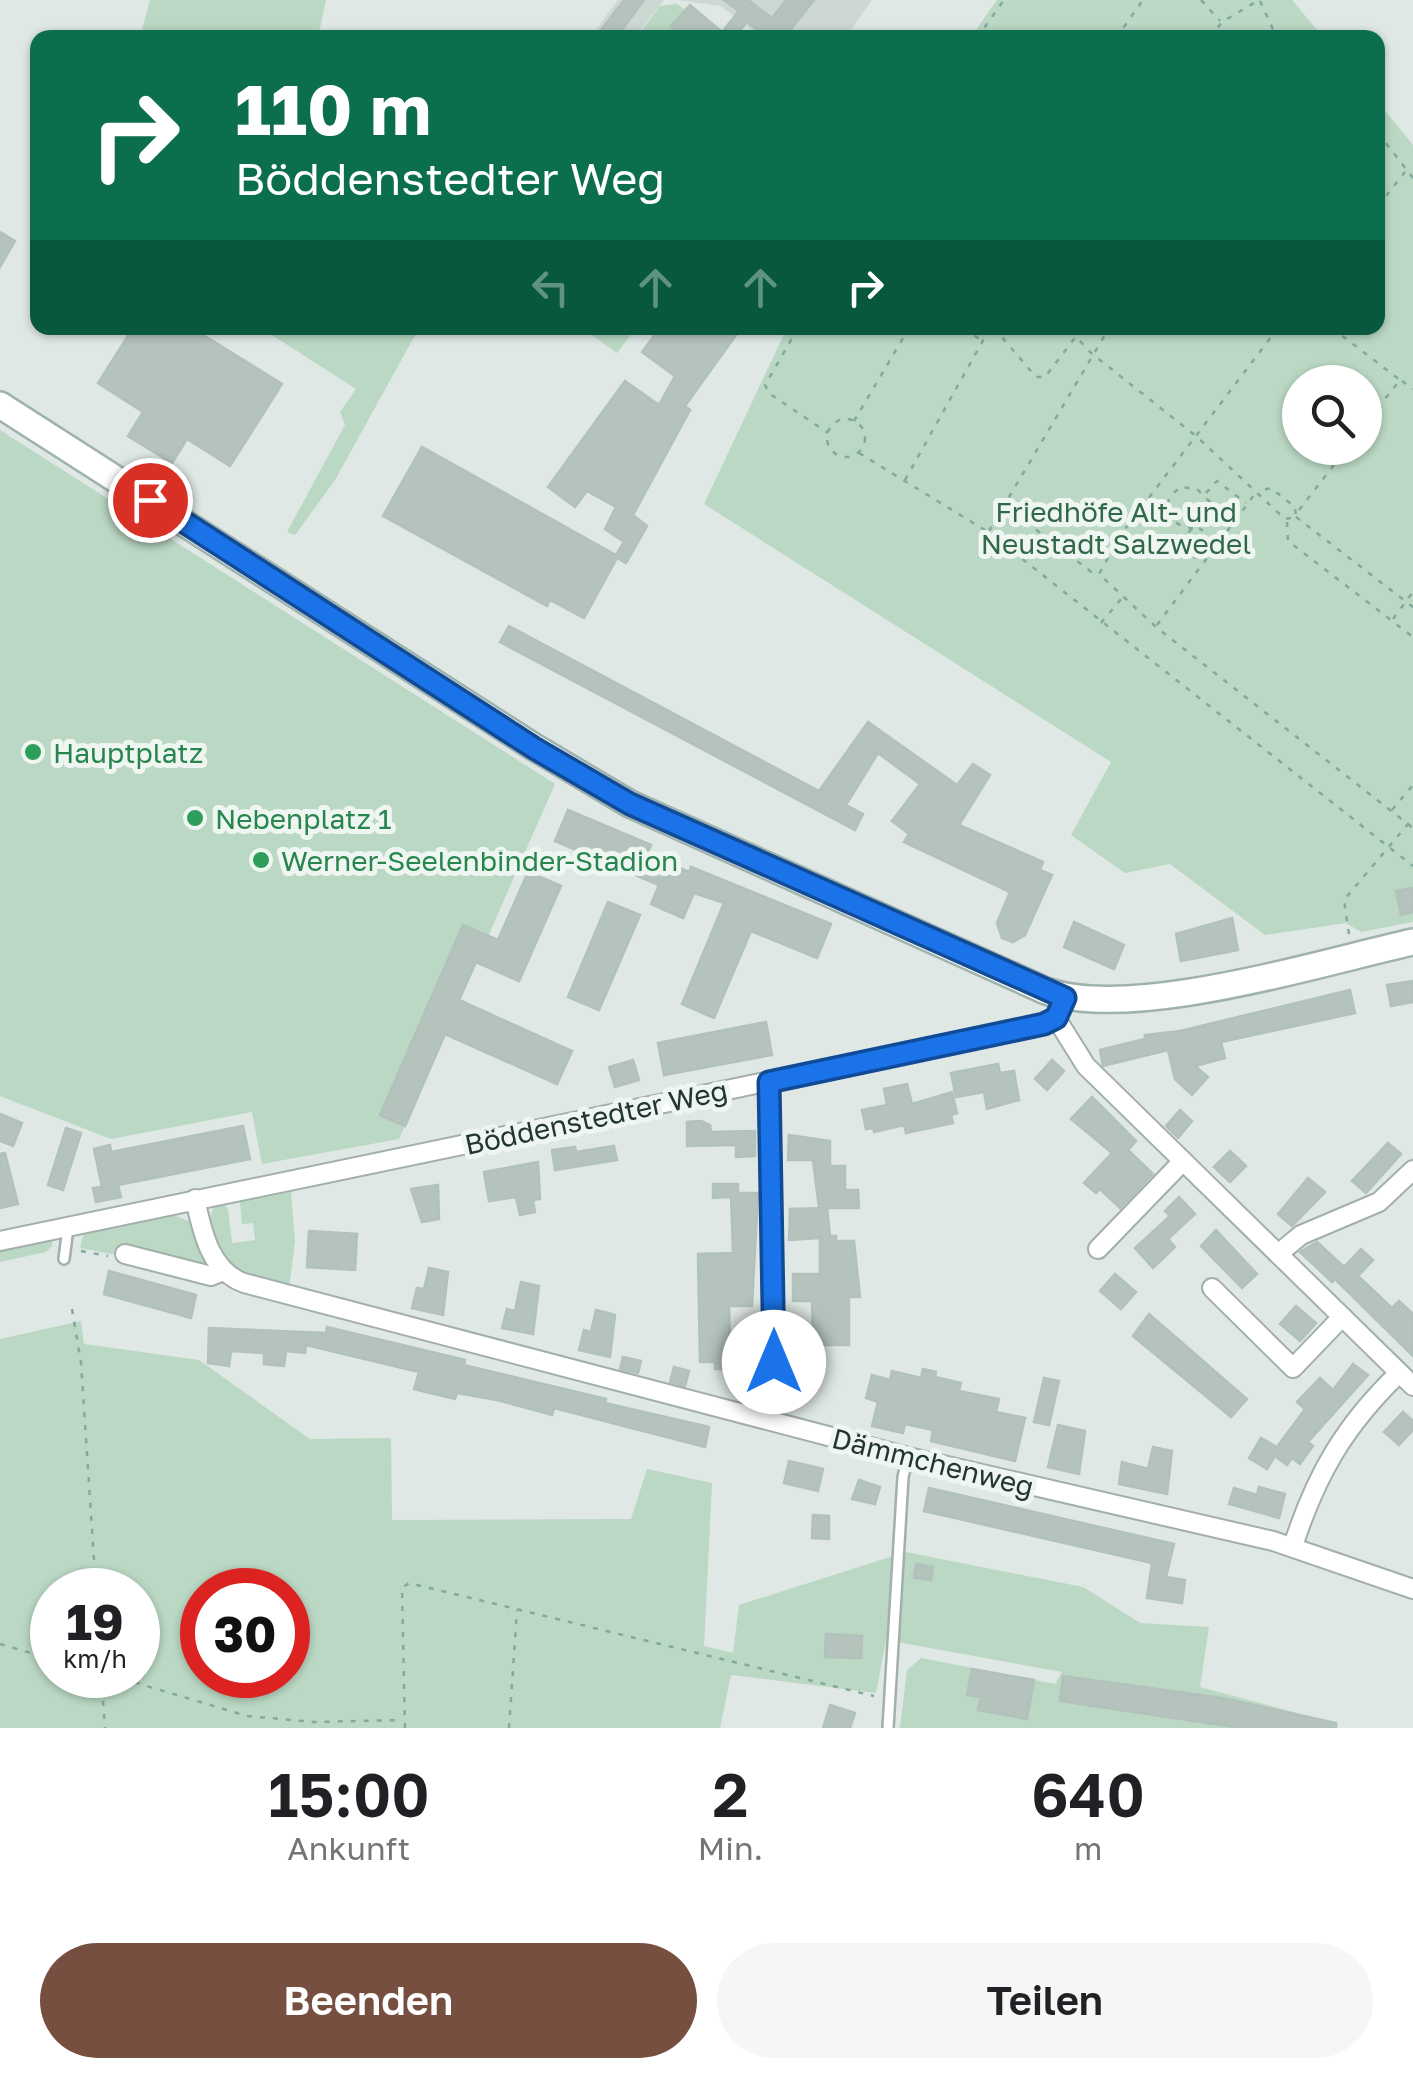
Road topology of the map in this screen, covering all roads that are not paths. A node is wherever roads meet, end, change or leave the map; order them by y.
1 (0, 405) edge
2 (1413, 942) edge
3 (1061, 1008) junction
4 (769, 1082) junction
5 (1183, 1161) junction
6 (1413, 1170) edge
7 (195, 1199) junction
8 (68, 1225) junction
9 (0, 1241) edge
10 (1098, 1249) dead end
11 (64, 1254) road end
12 (125, 1254) road end
13 (1278, 1254) junction
14 (222, 1271) junction
15 (1212, 1288) dead end
16 (1342, 1317) junction
17 (1406, 1380) edge
18 (769, 1420) junction
19 (908, 1457) junction
20 (1293, 1546) junction
21 (1413, 1588) edge
22 (888, 1728) edge

1 - 3 street
2 - 3 street, Böddenstedter Weg
3 - 4 street, Böddenstedter Weg
3 - 5 street
4 - 7 street, Böddenstedter Weg
4 - 18 street
5 - 10 street
5 - 13 street
6 - 13 street
7 - 8 street, Böddenstedter Weg
7 - 14 street
8 - 9 street, Böddenstedter Weg
8 - 11 lane
12 - 14 street, Dämmchenweg
13 - 16 street
14 - 18 street, Dämmchenweg
15 - 16 street
16 - 17 street
17 - 20 street
18 - 19 street, Dämmchenweg
19 - 20 street, Dämmchenweg
19 - 22 lane
20 - 21 street, Dämmchenweg

